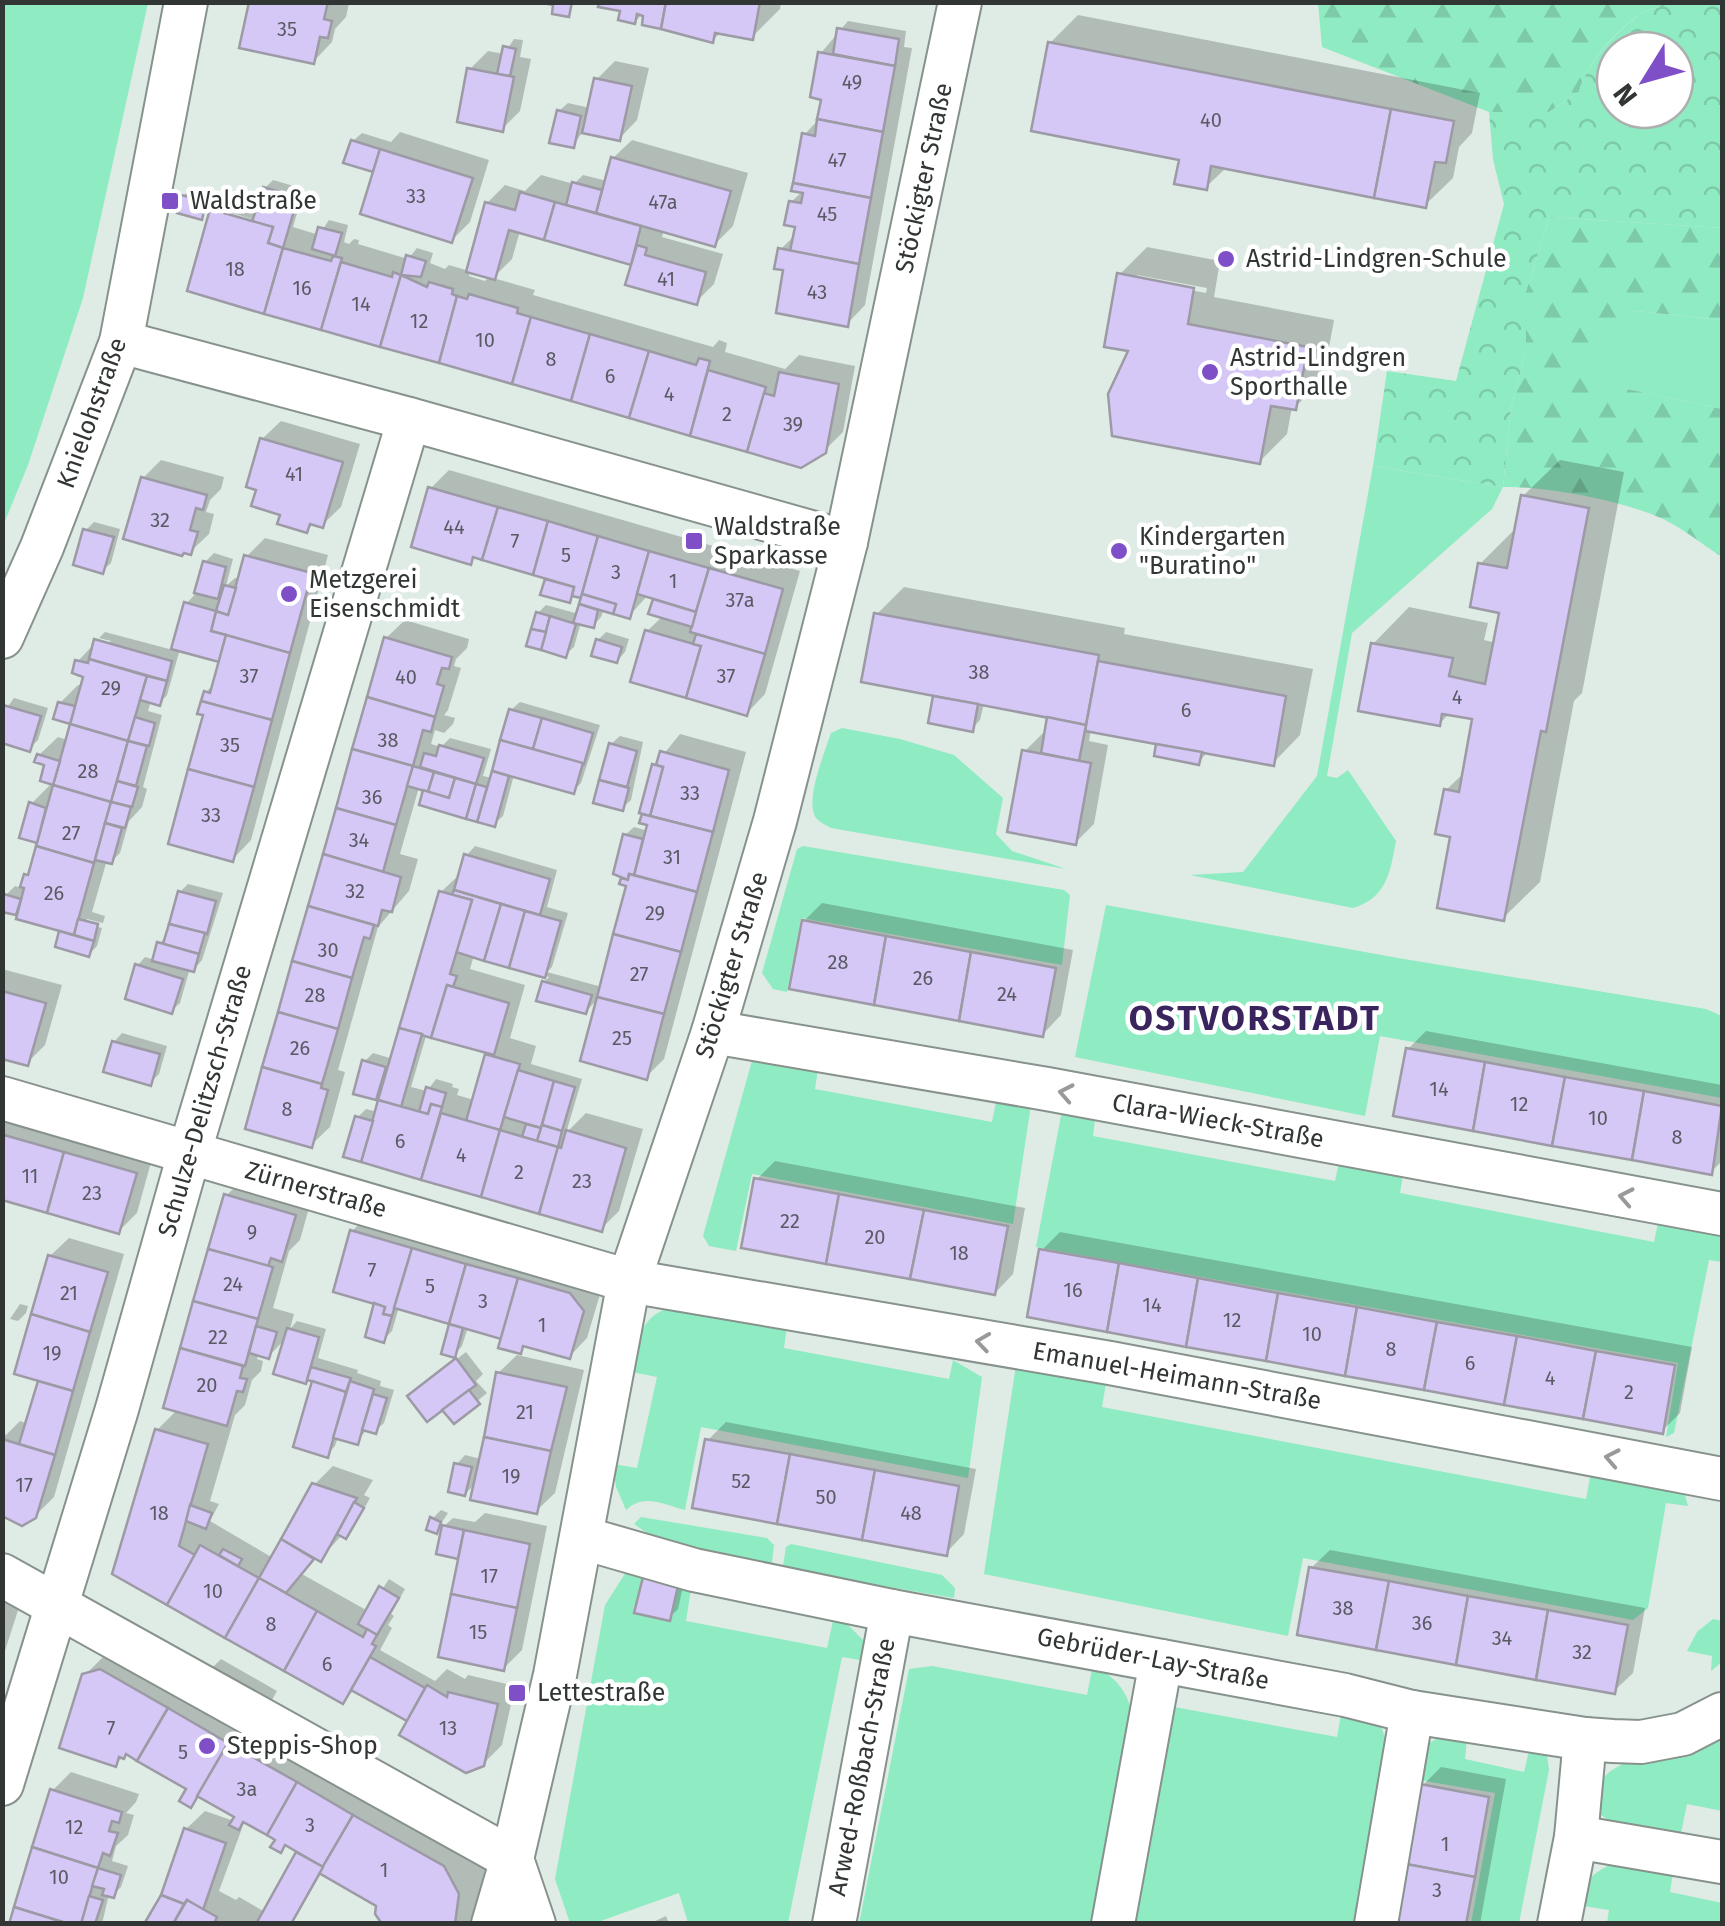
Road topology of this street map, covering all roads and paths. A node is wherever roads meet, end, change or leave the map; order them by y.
1 (186, 2) edge
2 (960, 2) edge
3 (121, 342) junction
4 (409, 419) junction
5 (846, 542) junction
6 (2, 637) edge
7 (714, 1032) junction
8 (2, 1098) edge
9 (189, 1154) junction
10 (1722, 1214) edge
11 (629, 1281) junction
12 (1715, 1478) edge
13 (583, 1538) junction
14 (2, 1575) edge
15 (56, 1602) junction
16 (892, 1611) junction
17 (1161, 1661) junction
18 (1412, 1712) junction
19 (1722, 1714) edge
20 (1585, 1739) junction
21 (2, 1784) edge
22 (1576, 1837) junction
23 (512, 1860) junction
24 (1722, 1862) edge
25 (493, 1924) edge
26 (534, 1924) edge
27 (834, 1924) edge
28 (1113, 1924) edge
29 (1376, 1924) edge
30 (1559, 1924) edge

1 - 3 street, Knielohstraße
2 - 5 street, Stöckigter Straße
3 - 4 street
3 - 6 street, Knielohstraße
4 - 5 street
4 - 9 street, Schulze-Delitzsch-Straße
5 - 7 street, Stöckigter Straße
10 -> 7 street, Clara-Wieck-Straße
7 - 11 street, Stöckigter Straße
8 - 9 street, Zürnerstraße
9 - 11 street, Zürnerstraße
9 - 15 street, Schulze-Delitzsch-Straße
12 -> 11 street, Emanuel-Heimann-Straße
11 - 13 street, Stöckigter Straße
13 - 16 street, Gebrüder-Lay-Straße
13 - 23 street, Stöckigter Straße
14 - 15 street
15 - 21 street, Schulze-Delitzsch-Straße
15 - 23 street
16 - 17 street, Gebrüder-Lay-Straße
16 - 27 street, Arwed-Roßbach-Straße
17 - 18 street, Gebrüder-Lay-Straße
17 - 28 street
18 - 20 street, Gebrüder-Lay-Straße
18 - 29 street
19 - 20 street, Gebrüder-Lay-Straße
20 - 22 street
22 - 24 street
22 - 30 street
23 - 25 street, Stöckigter Straße
23 - 26 street

